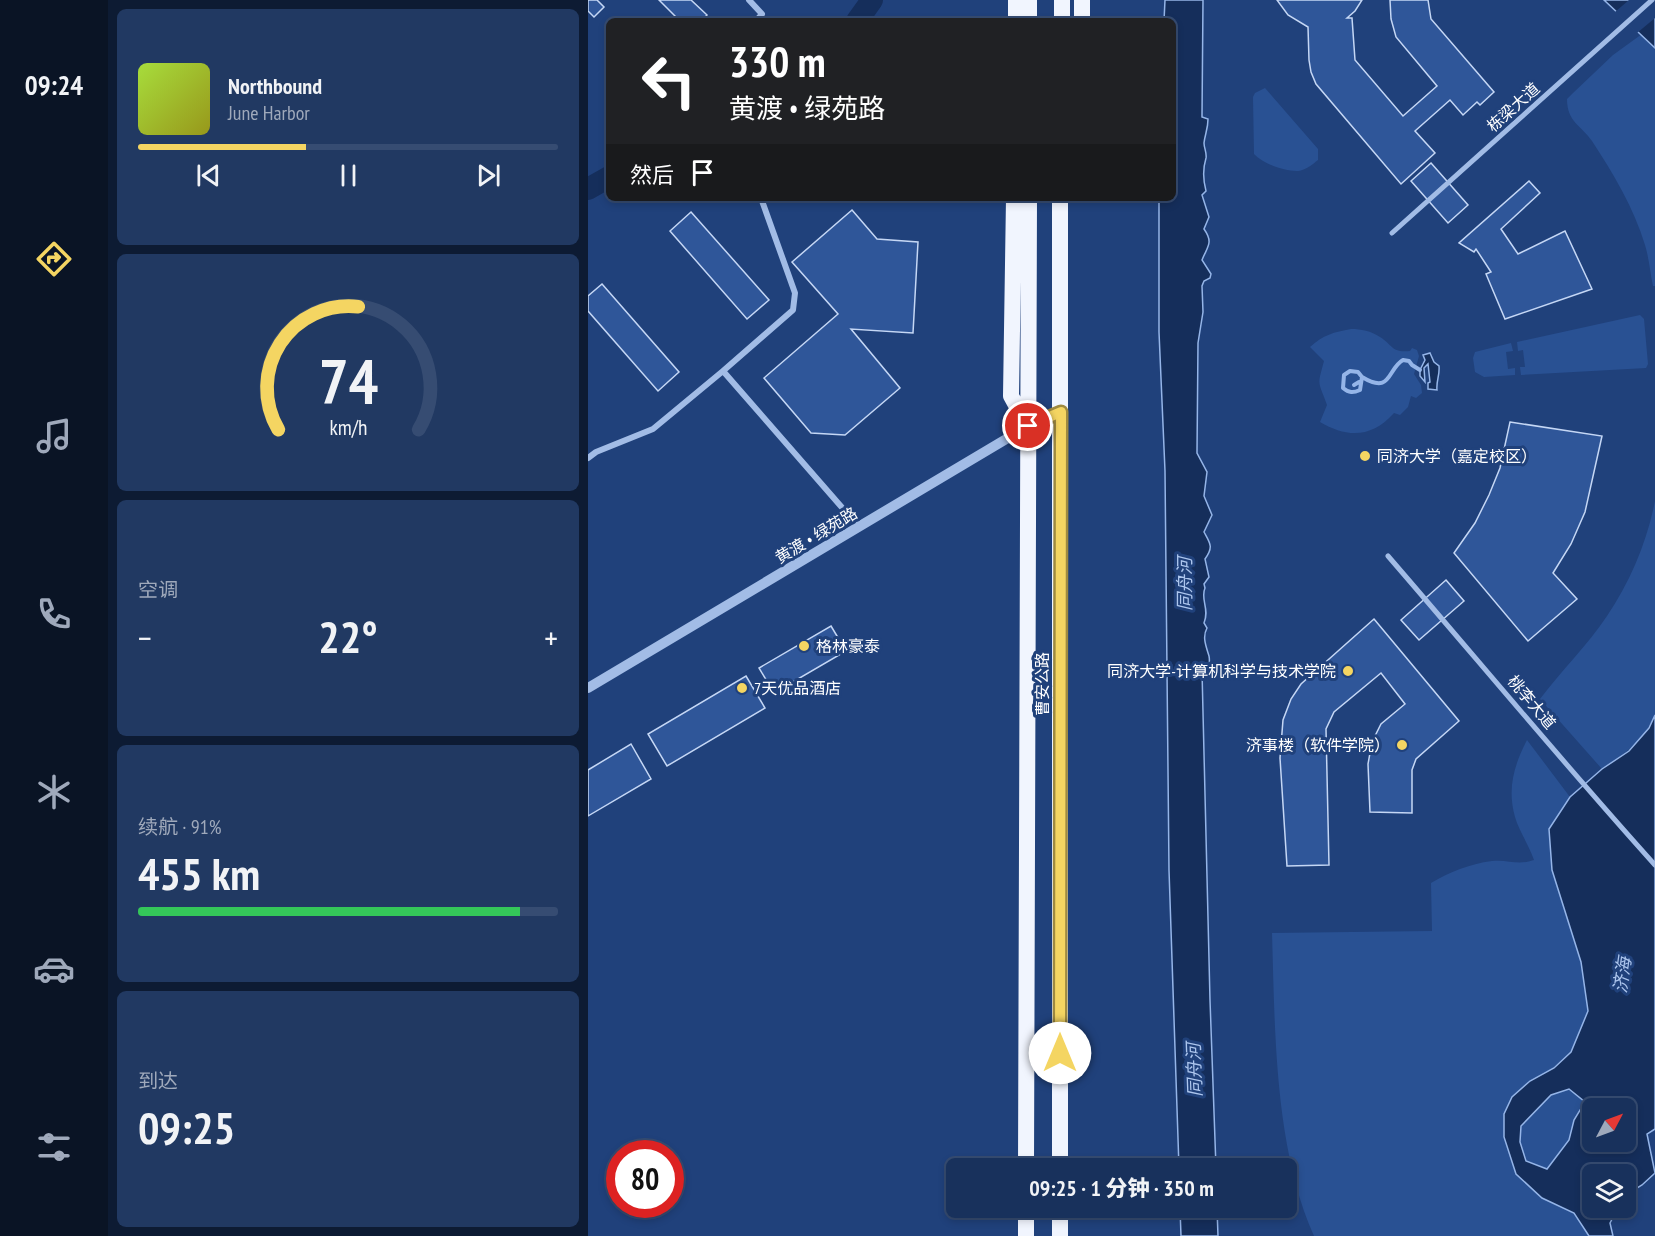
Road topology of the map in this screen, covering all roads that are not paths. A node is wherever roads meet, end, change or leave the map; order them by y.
1 (749, 0) edge
2 (1016, 0) edge
3 (1029, 0) edge
4 (1062, 0) edge
5 (1082, 0) edge
6 (1652, 0) edge
7 (759, 18) edge
8 (1016, 18) edge
9 (1029, 18) edge
10 (1062, 18) edge
11 (1082, 18) edge
12 (762, 201) edge
13 (1014, 201) edge
14 (1029, 201) edge
15 (1060, 201) edge
16 (1392, 233) dead end
17 (723, 371) junction
18 (1061, 412) junction
19 (1028, 426) junction
20 (588, 458) edge
21 (859, 527) junction
22 (1388, 556) dead end
23 (588, 688) edge
24 (1655, 865) edge
25 (1026, 1158) edge
26 (1060, 1158) edge
27 (1026, 1218) edge
28 (1060, 1218) edge
29 (1026, 1236) edge
30 (1060, 1236) edge

1 - 7 street
2 - 8 highway
3 - 9 highway
4 - 10 highway
5 - 11 highway
6 - 16 street, 栋梁大道
12 - 17 street
13 - 19 highway, 曹安公路
14 - 19 highway, 曹安公路
15 - 18 highway, 曹安公路
17 - 20 street
17 - 21 street
18 - 19 street, 黄渡 • 绿苑路
18 - 26 highway, 曹安公路
19 - 21 street, 黄渡 • 绿苑路
19 - 25 highway, 曹安公路
21 - 23 street, 黄渡 • 绿苑路
22 - 24 street, 桃李大道
27 - 29 highway
28 - 30 highway

